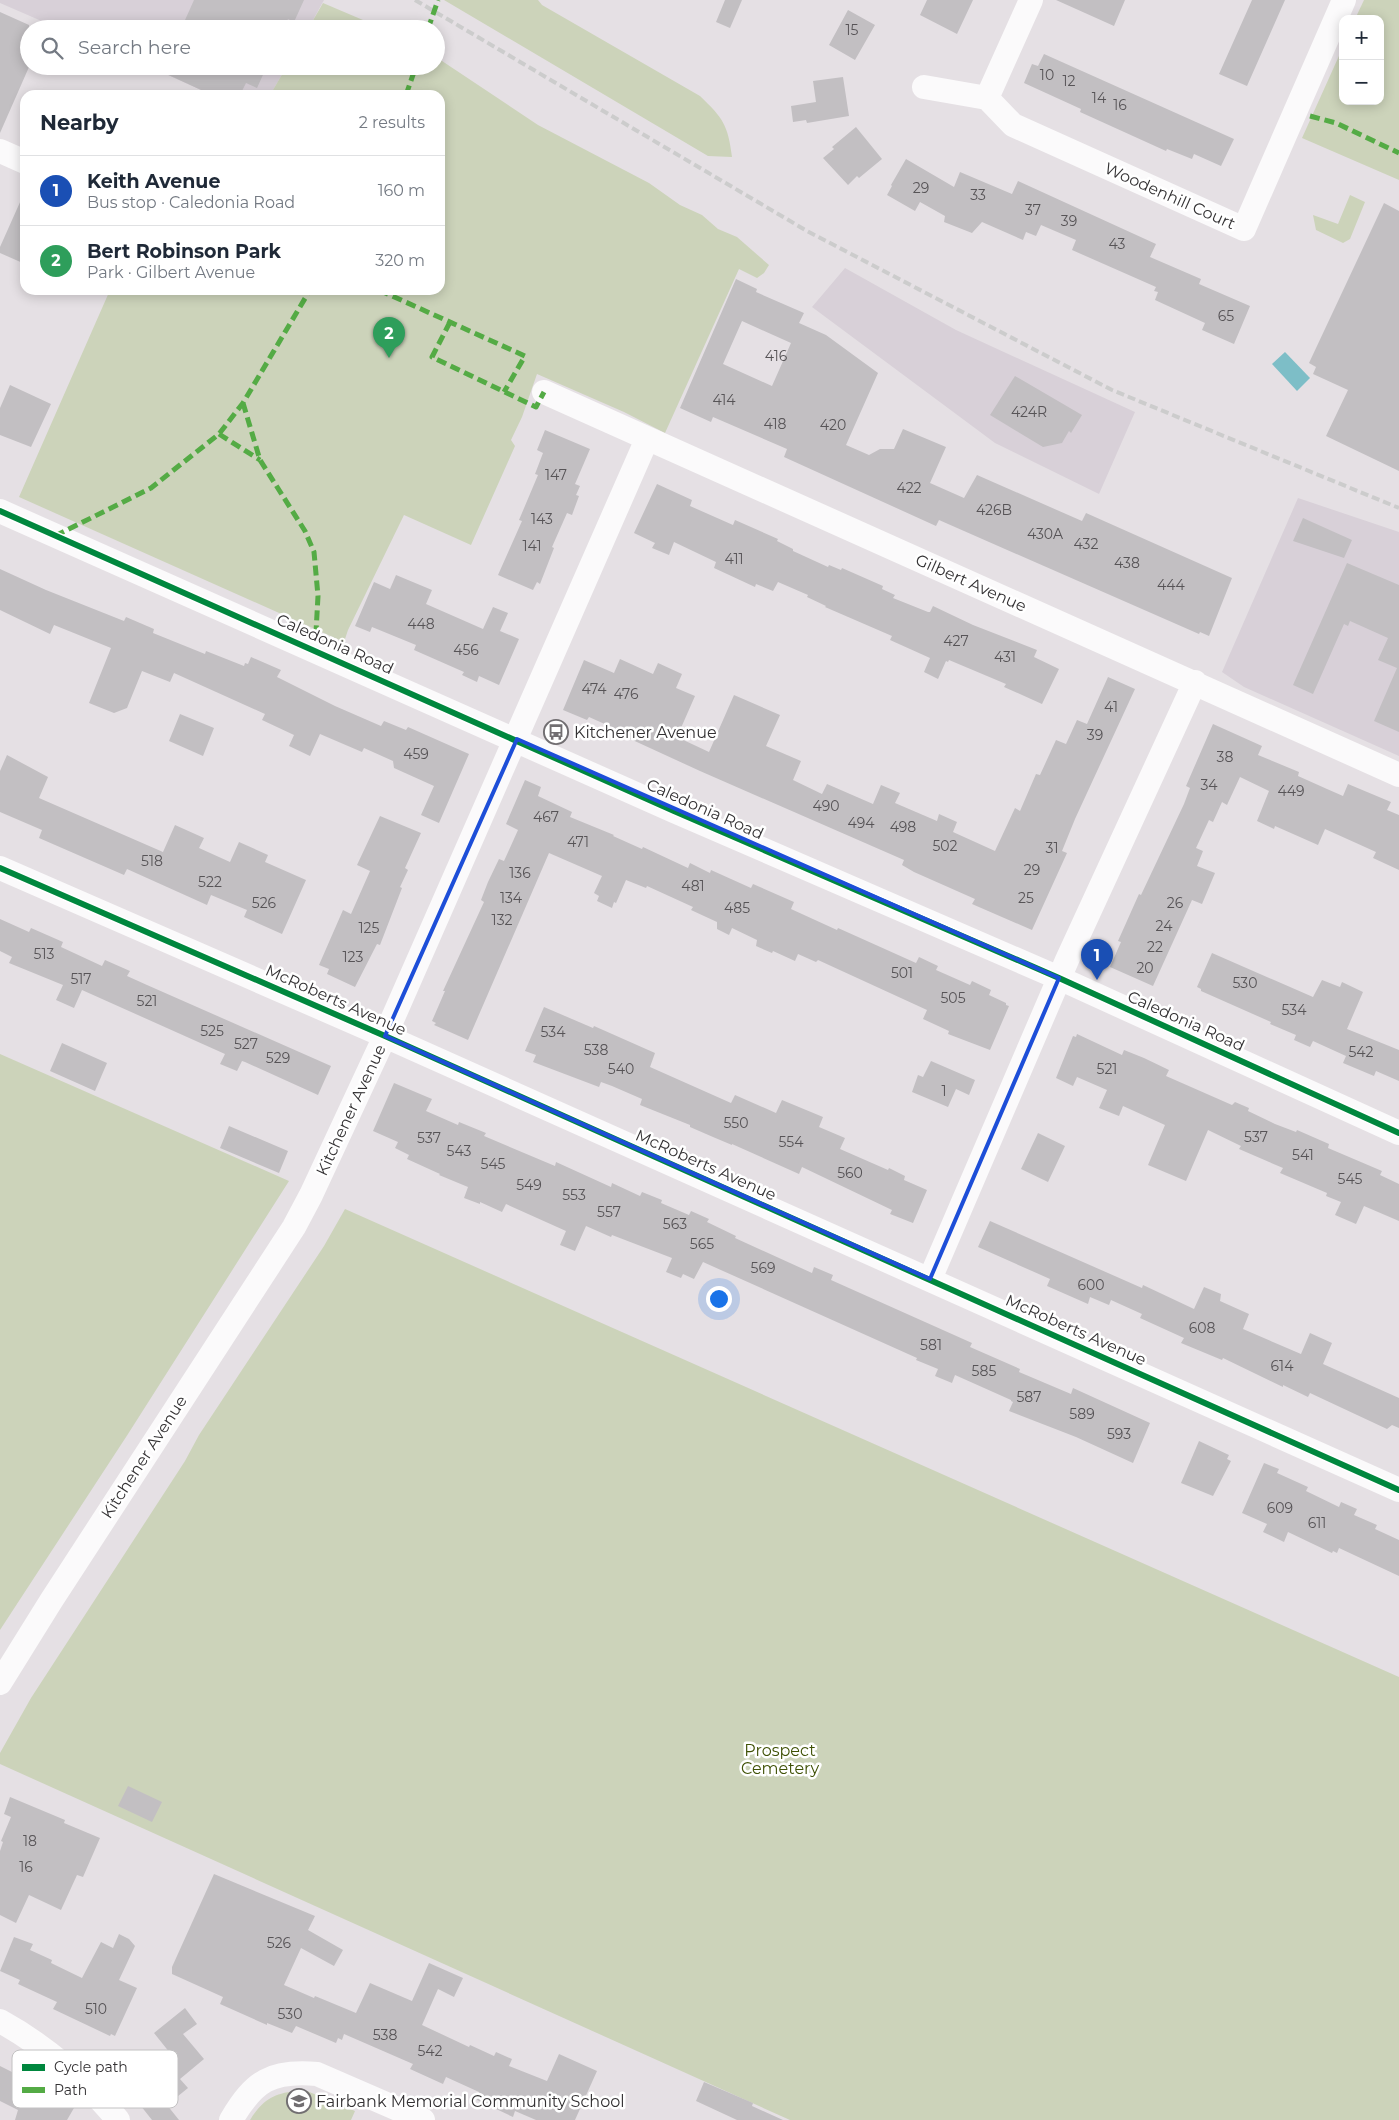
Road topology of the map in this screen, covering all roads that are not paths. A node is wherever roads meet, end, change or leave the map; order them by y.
1 (1031, 0) edge
2 (1344, 0) edge
3 (924, 87) dead end
4 (987, 98) junction
5 (0, 151) edge
6 (20, 160) edge
7 (544, 392) dead end
8 (647, 440) junction
9 (0, 511) edge
10 (1195, 682) junction
11 (517, 739) junction
12 (1399, 775) edge
13 (0, 868) edge
14 (1059, 978) junction
15 (385, 1036) junction
16 (1399, 1133) edge
17 (930, 1279) junction
18 (1399, 1490) edge
19 (0, 1683) edge
20 (0, 2021) edge
21 (42, 2050) edge
22 (107, 2108) edge
23 (118, 2120) edge
24 (231, 2120) edge
25 (423, 2120) edge

1 - 4 street
2 - 4 street, Woodenhill Court
3 - 4 street
5 - 6 street
7 - 8 street, Gilbert Avenue
8 - 10 street, Gilbert Avenue
8 - 11 street, Kitchener Avenue
9 - 11 street, Caledonia Road
10 - 12 street, Gilbert Avenue
10 - 14 street
11 - 14 street, Caledonia Road
11 - 15 street, Kitchener Avenue
13 - 15 street, McRoberts Avenue
14 - 16 street, Caledonia Road
14 - 17 street
15 - 17 street, McRoberts Avenue
15 - 19 street, Kitchener Avenue
17 - 18 street, McRoberts Avenue
20 - 21 street
22 - 23 street
24 - 25 street

